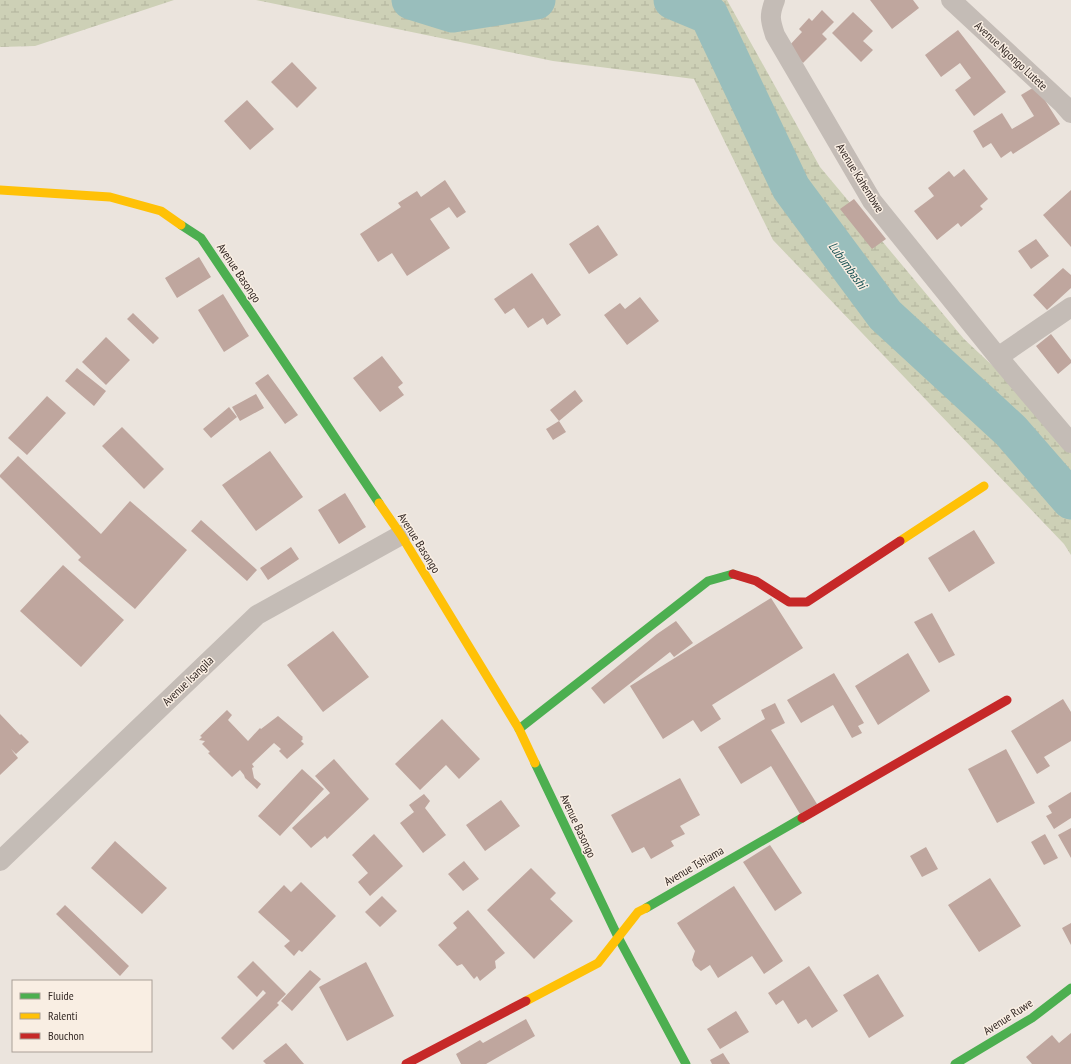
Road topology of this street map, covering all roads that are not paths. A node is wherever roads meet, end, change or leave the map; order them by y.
1 (776, 0) edge
2 (951, 0) edge
3 (1071, 113) edge
4 (0, 190) edge
5 (1071, 307) edge
6 (998, 356) junction
7 (1071, 443) edge
8 (984, 486) dead end
9 (400, 535) junction
10 (1006, 700) dead end
11 (519, 729) junction
12 (0, 860) edge
13 (618, 937) junction
14 (1071, 988) edge
15 (406, 1064) edge
16 (686, 1064) edge
17 (955, 1064) edge

1 - 6 street, Avenue Kahembwe
2 - 3 street, Avenue Ngongo Lutete
4 - 9 street, Avenue Basongo
5 - 6 street
6 - 7 street, Avenue Kahembwe
8 - 11 street
9 - 11 street, Avenue Basongo
9 - 12 street, Avenue Isangila
10 - 13 street, Avenue Tshiama
11 - 13 street, Avenue Basongo
13 - 15 street, Avenue Tshiama
13 - 16 street, Avenue Basongo
14 - 17 street, Avenue Ruwe

